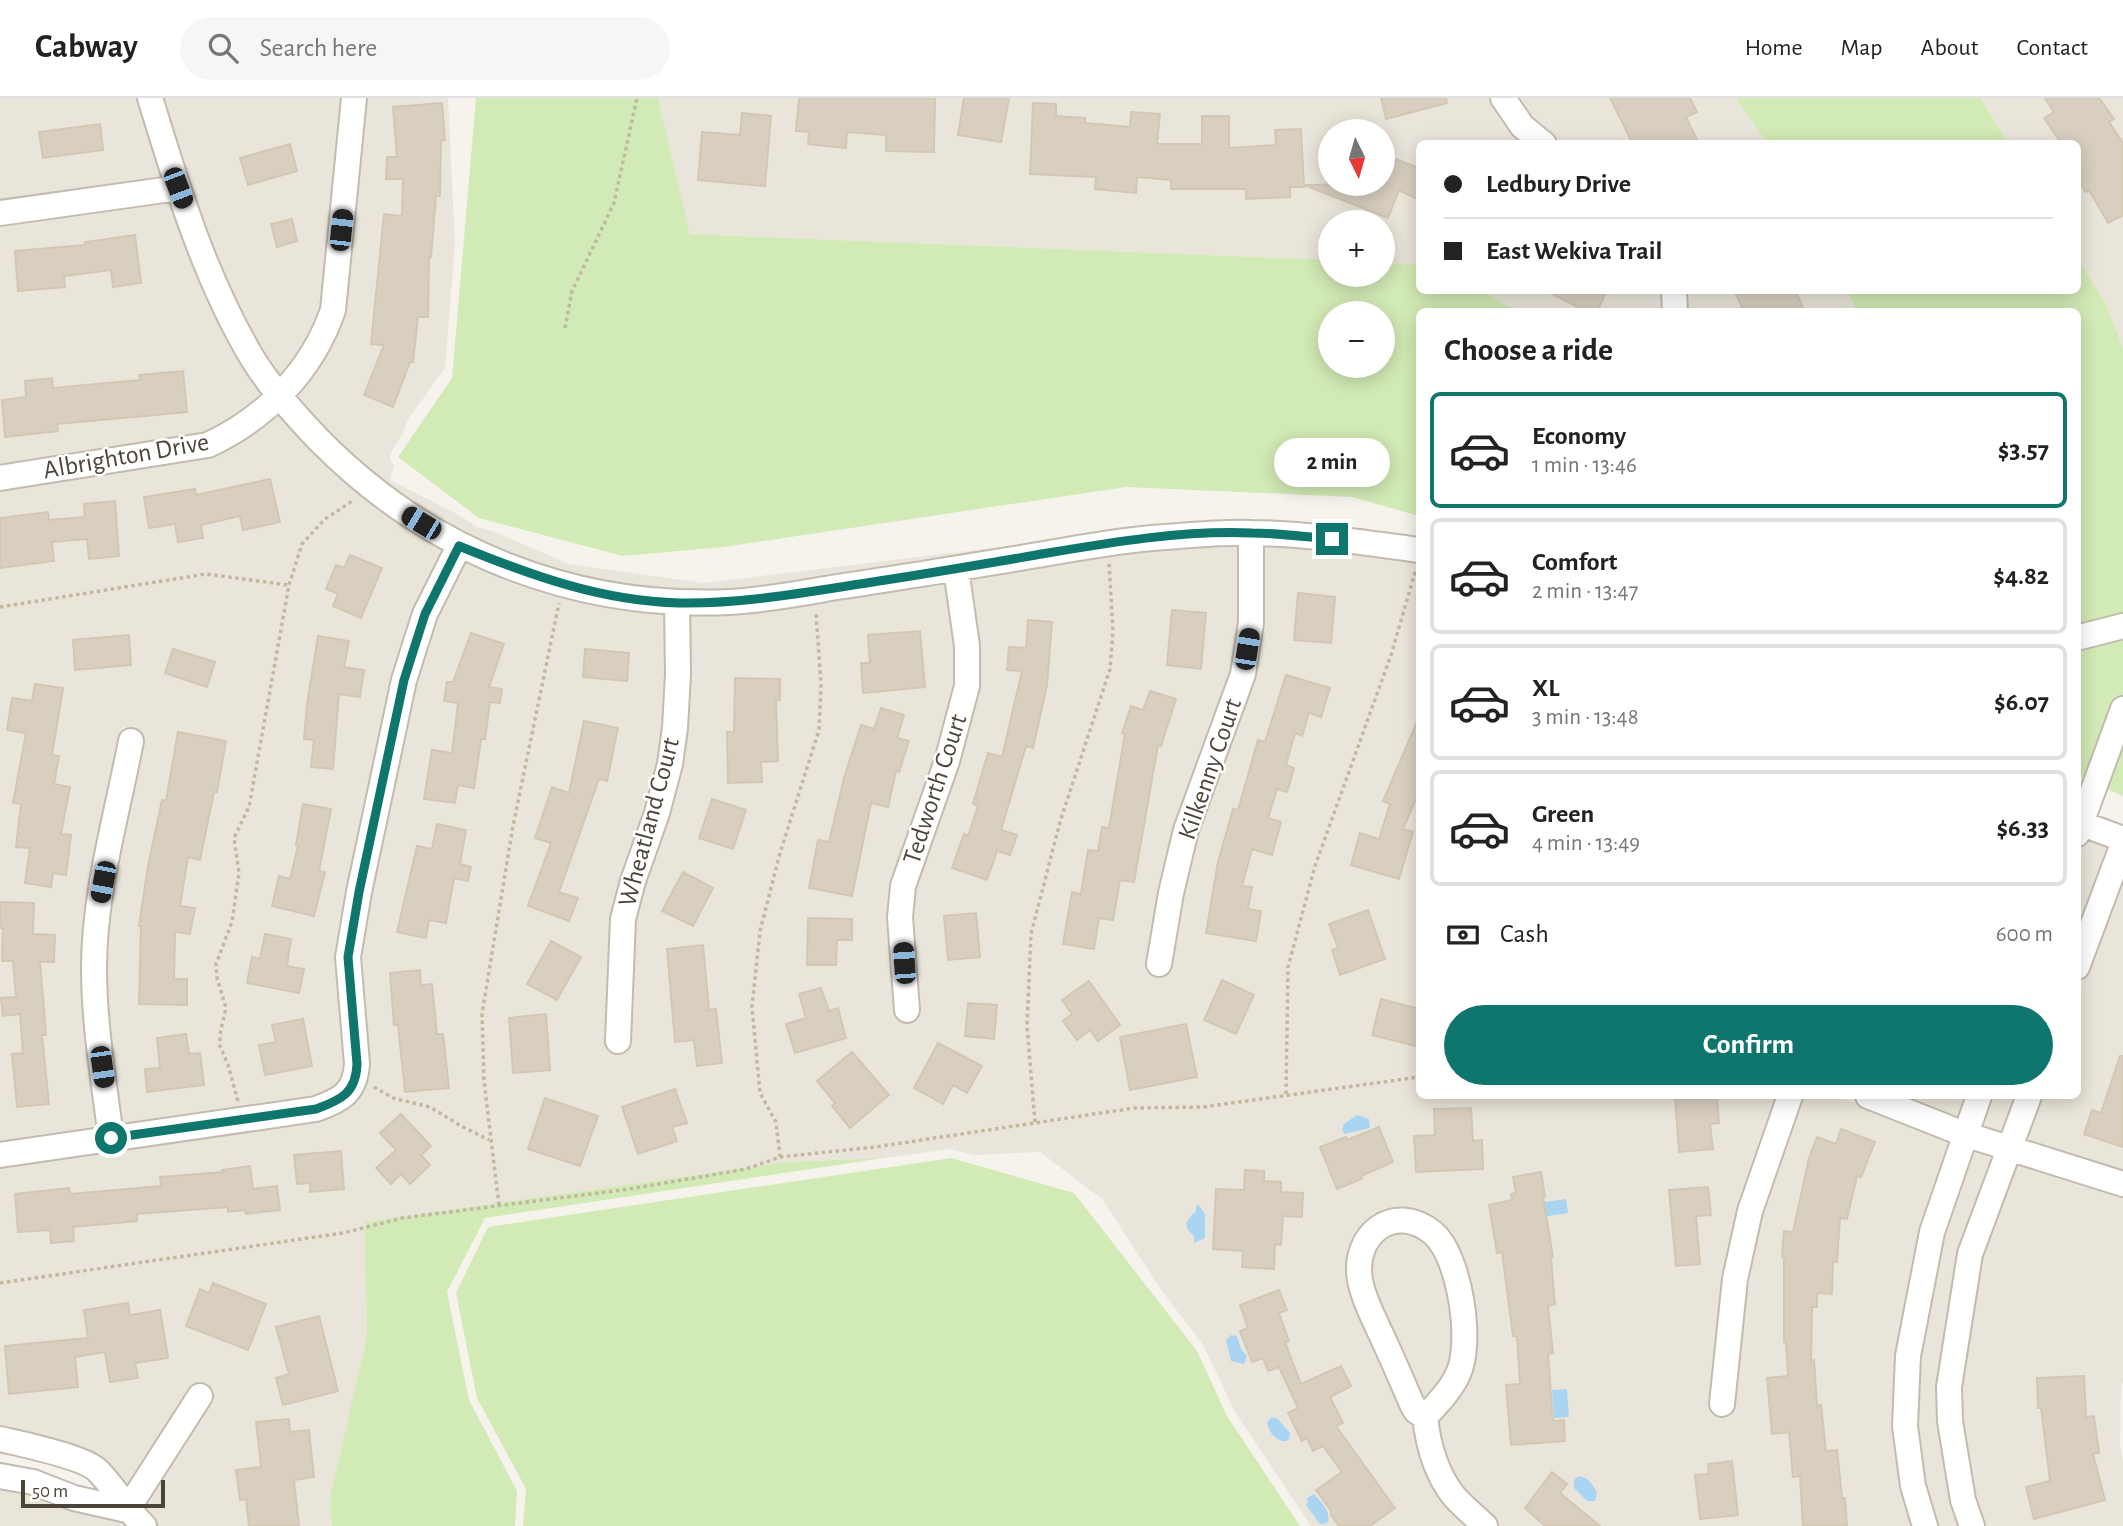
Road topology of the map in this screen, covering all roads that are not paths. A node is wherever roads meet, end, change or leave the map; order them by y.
1 (149, 98) edge
2 (354, 98) edge
3 (1503, 98) edge
4 (1539, 140) edge
5 (178, 188) junction
6 (0, 213) edge
7 (281, 396) junction
8 (0, 478) edge
9 (1251, 533) junction
10 (459, 546) junction
11 (1416, 551) edge
12 (956, 569) junction
13 (677, 603) junction
14 (2123, 626) edge
15 (2081, 637) edge
16 (2123, 709) edge
17 (131, 741) dead end
18 (2081, 818) edge
19 (2081, 827) edge
20 (2123, 842) edge
21 (2081, 956) edge
22 (1159, 964) dead end
23 (907, 1010) dead end
24 (618, 1041) dead end
25 (1789, 1099) edge
26 (1876, 1099) edge
27 (1978, 1099) edge
28 (2028, 1099) edge
29 (1965, 1134) junction
30 (111, 1138) junction
31 (2010, 1148) junction
32 (0, 1156) edge
33 (2123, 1184) edge
34 (200, 1396) dead end
35 (1722, 1404) dead end
36 (1425, 1417) junction
37 (0, 1439) edge
38 (0, 1476) edge
39 (135, 1518) edge
40 (1485, 1526) edge
41 (1925, 1526) edge
42 (1972, 1526) edge

1 - 5 street
2 - 7 street, Albrighton Drive
3 - 4 street
5 - 6 street
5 - 7 street
7 - 8 street, Albrighton Drive
7 - 10 street
9 - 11 street
9 - 12 street
9 - 22 street, Kilkenny Court
10 - 13 street
10 - 30 street
12 - 13 street
12 - 23 street, Tedworth Court
13 - 24 street, Wheatland Court
14 - 15 street
16 - 18 street
17 - 30 street
19 - 20 street
20 - 21 street
25 - 35 street
26 - 29 street
27 - 29 street
28 - 31 street
29 - 31 street
29 - 41 street
30 - 32 street
31 - 33 street
31 - 42 street
34 - 39 street
36 - 36 street
36 - 40 street
37 - 39 street
38 - 39 street

